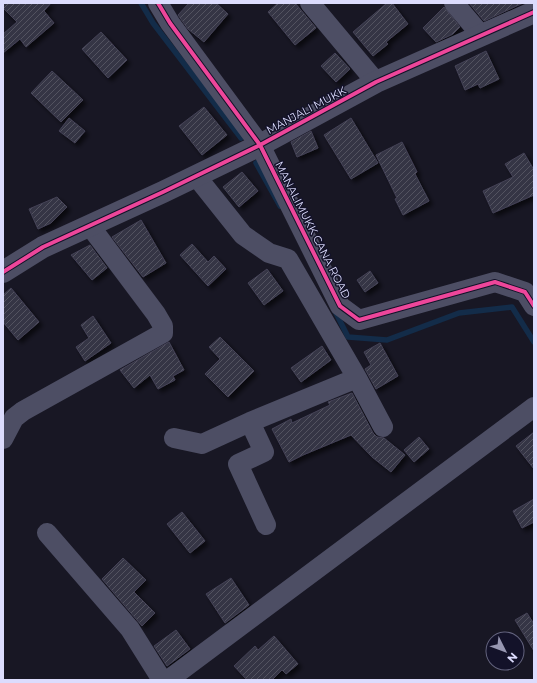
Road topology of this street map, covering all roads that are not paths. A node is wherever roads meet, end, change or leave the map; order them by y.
1 (158, 3) edge
2 (310, 3) edge
3 (454, 3) edge
4 (534, 12) edge
5 (481, 35) junction
6 (376, 82) junction
7 (260, 145) junction
8 (196, 176) junction
9 (90, 226) junction
10 (3, 272) edge
11 (534, 306) edge
12 (356, 378) junction
13 (534, 407) edge
14 (9, 414) edge
15 (250, 422) junction
16 (383, 427) dead end
17 (174, 438) dead end
18 (3, 439) edge
19 (266, 525) dead end
20 (47, 533) dead end
21 (162, 680) edge
22 (168, 680) edge

1 - 7 street
2 - 6 street
3 - 5 street
4 - 5 street, MANJALI MUKK
5 - 6 street, MANJALI MUKK
6 - 7 street, MANJALI MUKK
7 - 8 street, MANJALI MUKK
7 - 11 street, MANALIMUKK CANA ROAD
8 - 9 street, MANJALI MUKK
8 - 12 street
9 - 10 street, MANJALI MUKK
9 - 14 street
12 - 15 street
12 - 16 street
13 - 22 street
14 - 18 street
15 - 17 street
15 - 19 street
20 - 21 street

